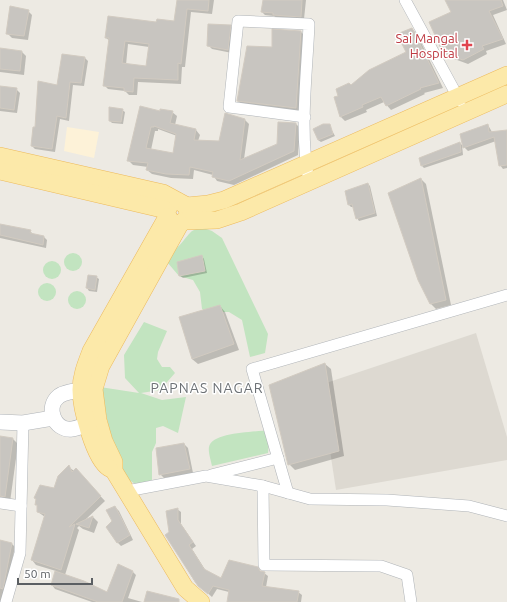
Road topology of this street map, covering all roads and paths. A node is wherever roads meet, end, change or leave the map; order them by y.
1 (405, 0) edge
2 (507, 75) edge
3 (507, 94) edge
4 (457, 97) junction
5 (467, 112) junction
6 (305, 117) junction
7 (0, 156) edge
8 (305, 164) junction
9 (0, 171) edge
10 (43, 173) junction
11 (309, 181) junction
12 (177, 213) junction
13 (507, 295) edge
14 (87, 390) junction
15 (53, 418) junction
16 (0, 422) edge
17 (93, 422) junction
18 (22, 423) junction
19 (278, 458) junction
20 (206, 476) junction
21 (263, 486) junction
22 (126, 491) junction
23 (288, 493) junction
24 (0, 503) edge
25 (21, 506) junction
26 (507, 516) edge
27 (6, 602) edge
28 (201, 602) edge
29 (411, 602) edge

1 - 4 street
2 - 4 main road
3 - 5 main road
4 - 5 street
4 - 8 main road
5 - 11 main road
6 - 6 street
6 - 8 street
7 - 10 main road
8 - 11 street
8 - 12 main road
9 - 10 main road
10 - 12 main road
11 - 12 main road
12 - 14 main road
13 - 19 street
14 - 15 street
14 - 17 main road
15 - 17 street
15 - 18 street
16 - 18 street
17 - 22 main road
18 - 25 street
19 - 20 street
19 - 23 street
20 - 21 street
20 - 22 street
21 - 23 street
21 - 29 street
22 - 28 main road
23 - 26 street
24 - 25 street
25 - 27 street

